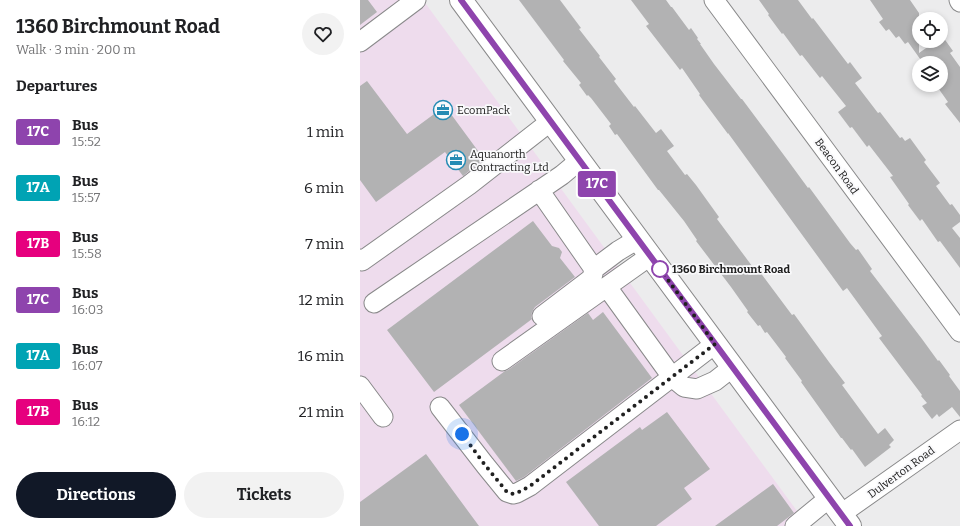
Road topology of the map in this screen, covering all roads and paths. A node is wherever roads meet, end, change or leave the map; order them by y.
1 (416, 0) edge
2 (461, 0) edge
3 (714, 0) edge
4 (360, 42) edge
5 (551, 121) junction
6 (580, 160) junction
7 (539, 190) junction
8 (644, 247) junction
9 (360, 259) edge
10 (594, 269) junction
11 (607, 287) junction
12 (374, 303) dead end
13 (542, 316) dead end
14 (960, 332) edge
15 (715, 344) junction
16 (502, 361) dead end
17 (733, 367) junction
18 (672, 377) junction
19 (363, 395) edge
20 (440, 407) dead end
21 (383, 417) dead end
22 (960, 430) edge
23 (840, 513) edge
24 (795, 526) edge

1 - 4 street
2 - 5 main road
3 - 14 street, Beacon Road
5 - 6 main road
5 - 9 street
6 - 7 street
6 - 8 main road
7 - 10 street
7 - 12 street
8 - 10 street
8 - 11 street
8 - 15 main road
10 - 13 street
11 - 16 street
11 - 18 street
15 - 17 main road
15 - 18 street
17 - 18 street
17 - 23 main road
18 - 20 street
19 - 21 street
22 - 23 street, Dulverton Road
23 - 24 street, Dulverton Road

